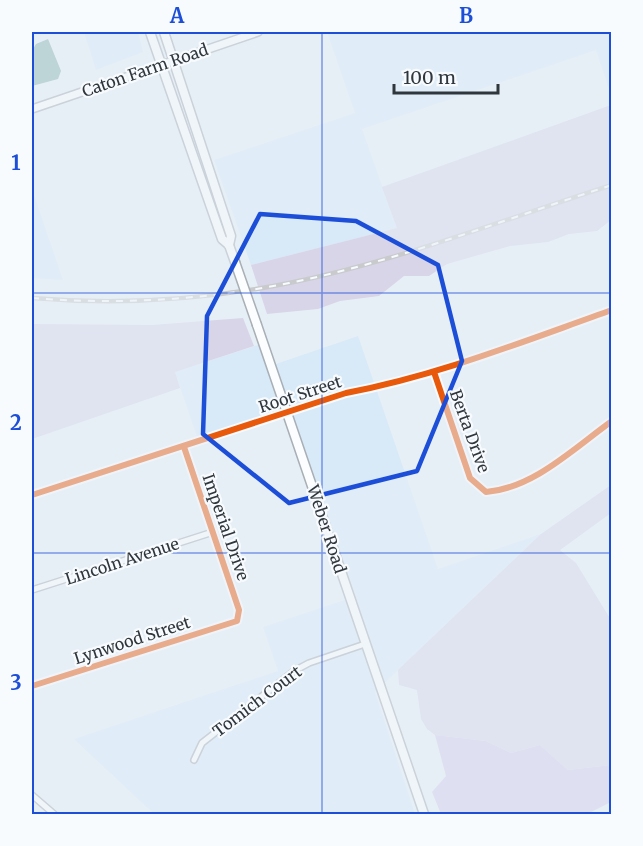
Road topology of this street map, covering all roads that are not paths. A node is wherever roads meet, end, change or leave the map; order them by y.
1 (150, 32) edge
2 (164, 32) edge
3 (258, 32) edge
4 (174, 60) junction
5 (162, 64) junction
6 (32, 109) edge
7 (229, 245) junction
8 (612, 310) edge
9 (434, 372) junction
10 (288, 412) junction
11 (612, 421) edge
12 (184, 447) junction
13 (32, 495) edge
14 (213, 532) junction
15 (32, 590) edge
16 (238, 616) joint
17 (365, 644) junction
18 (32, 686) edge
19 (194, 760) dead end
20 (32, 795) edge
21 (54, 814) edge
22 (424, 814) edge

1 - 5 main road, Weber Road
2 - 4 main road, Weber Road
3 - 4 street, Caton Farm Road
4 - 5 street, Caton Farm Road
4 - 7 main road, Weber Road
5 - 6 street, Caton Farm Road
5 - 7 main road, Weber Road
7 - 10 main road, Weber Road, bridge
8 - 9 street, Root Street
9 - 10 street, Root Street
9 - 11 street, Berta Drive
10 - 12 street, Root Street
10 - 17 main road, Weber Road
12 - 13 street, Root Street
12 - 14 street, Imperial Drive
14 - 15 street, Lincoln Avenue
14 - 16 street, Imperial Drive
16 - 18 street, Lynwood Street
17 - 19 street, Tomich Court
17 - 22 main road, Weber Road
20 - 21 street

